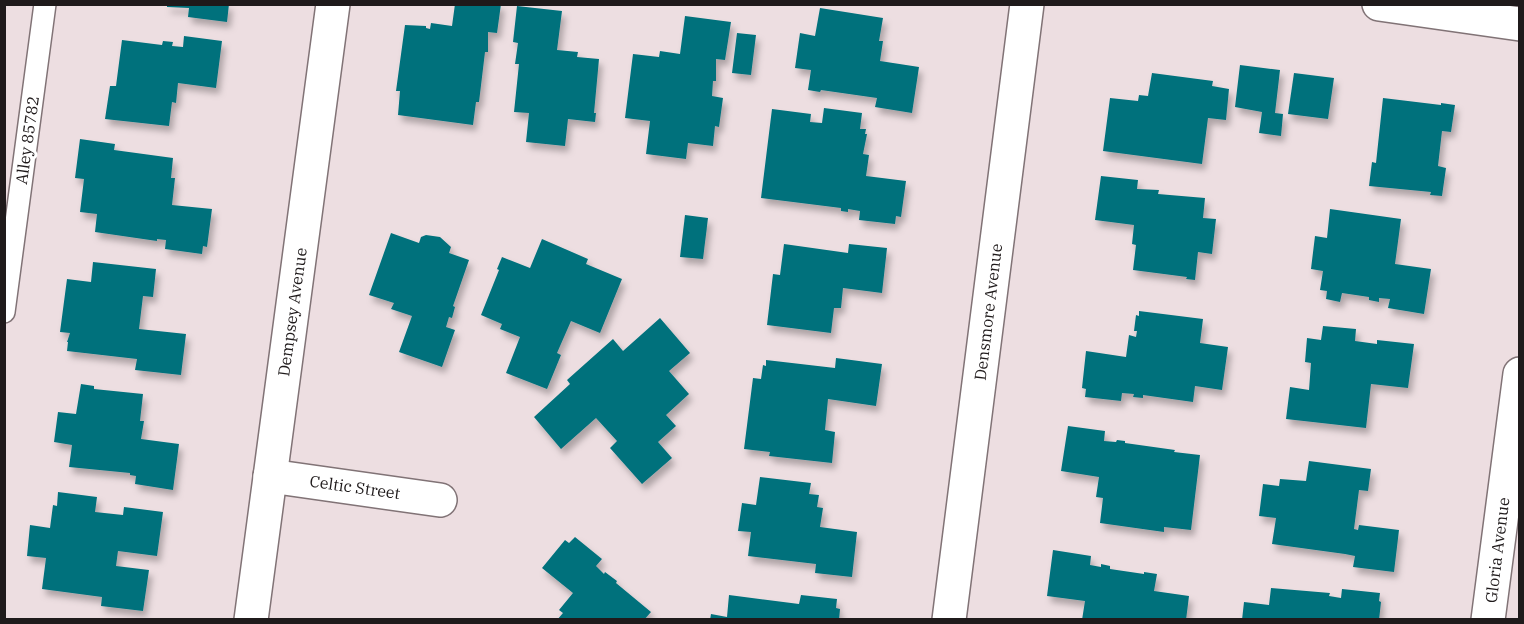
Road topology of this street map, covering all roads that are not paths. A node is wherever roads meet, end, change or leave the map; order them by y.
1 (45, 4) edge
2 (333, 4) edge
3 (1027, 4) edge
4 (1379, 4) edge
5 (1520, 24) edge
6 (4, 312) edge
7 (1520, 374) edge
8 (270, 476) junction
9 (440, 500) dead end
10 (251, 620) edge
11 (949, 620) edge
12 (1488, 620) edge

1 - 6 lane, Alley 85782
2 - 8 street, Dempsey Avenue
3 - 11 street, Densmore Avenue
4 - 5 street
7 - 12 street, Gloria Avenue
8 - 9 street, Celtic Street
8 - 10 street, Dempsey Avenue

